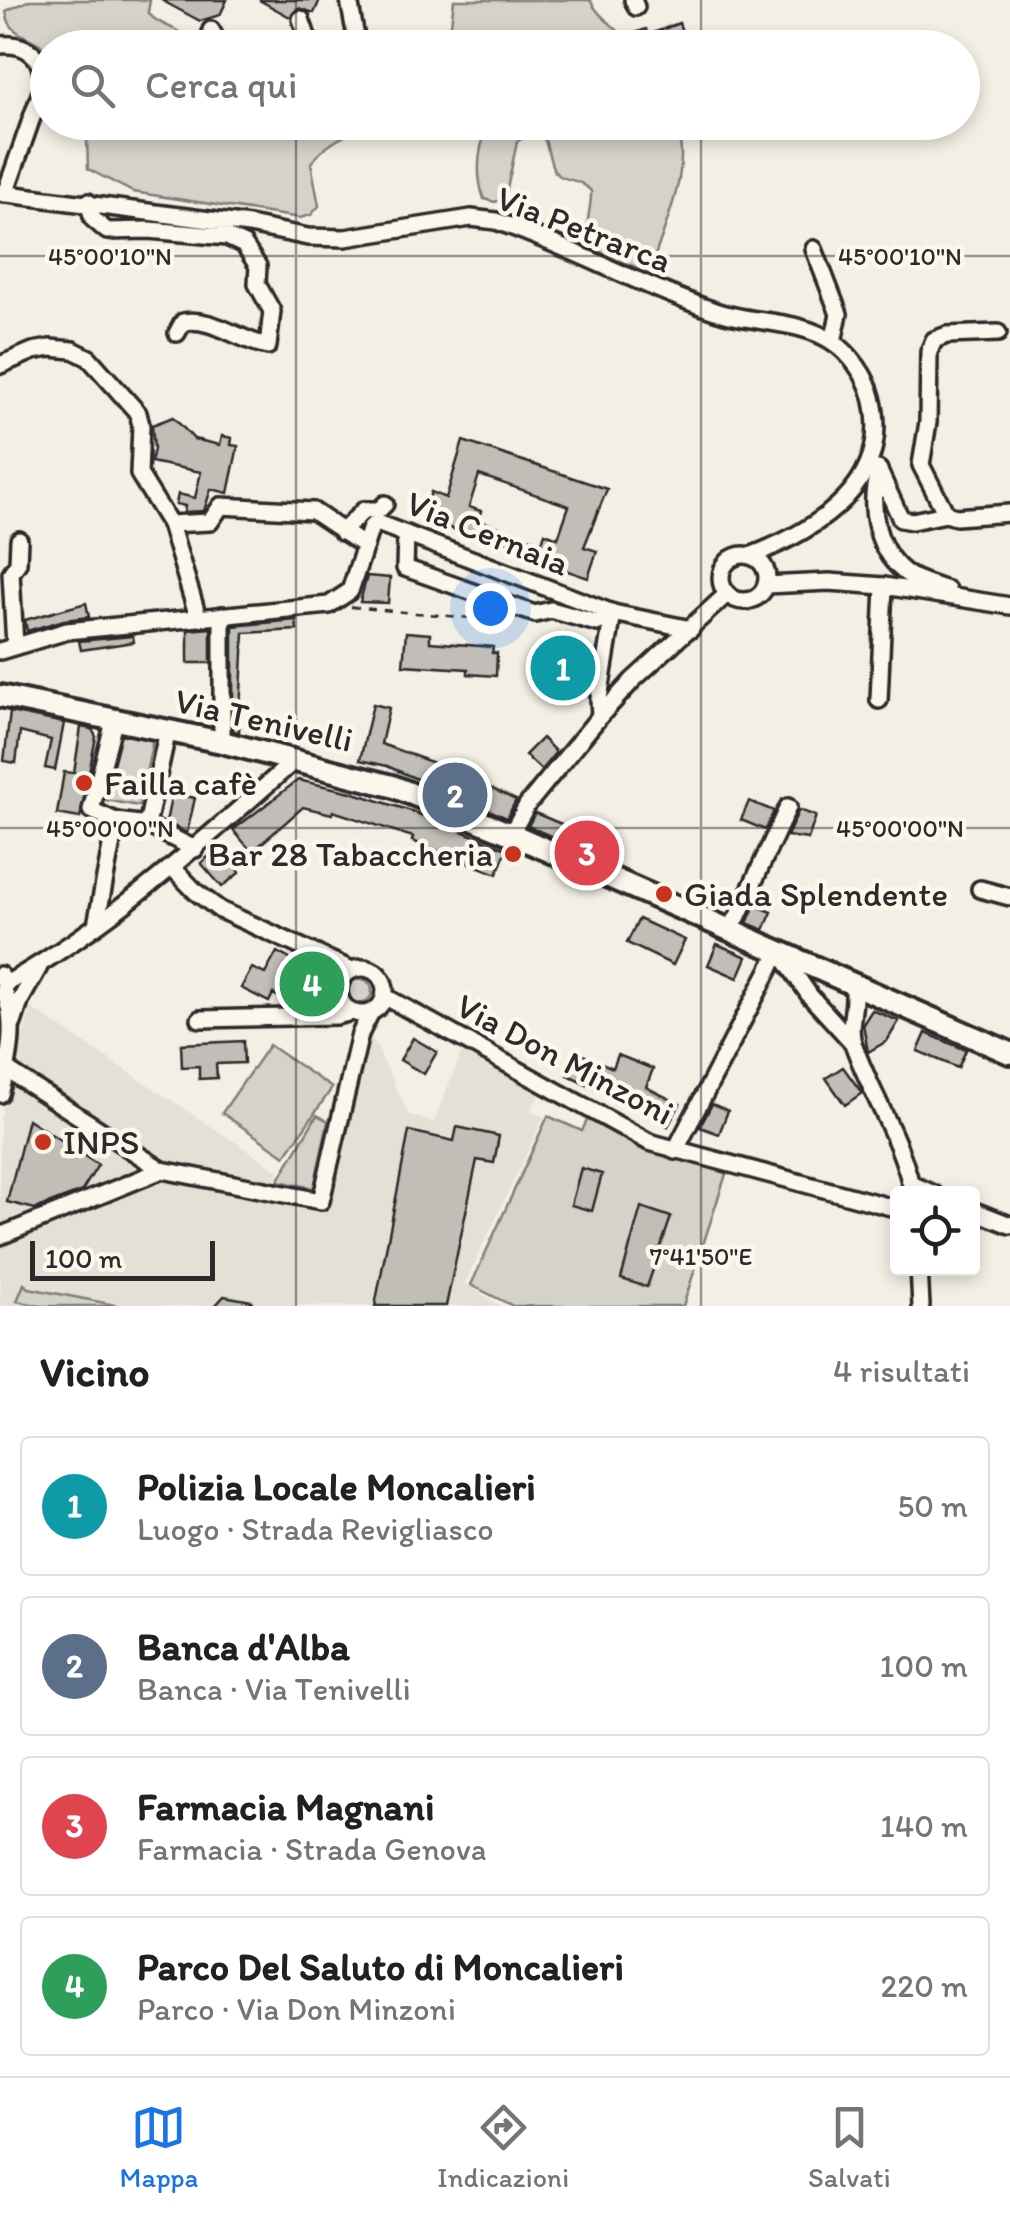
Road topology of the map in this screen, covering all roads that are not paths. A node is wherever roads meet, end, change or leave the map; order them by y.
1 (350, 0) edge
2 (302, 19) dead end
3 (305, 30) edge
4 (355, 30) edge
5 (0, 45) edge
6 (30, 50) edge
7 (30, 120) edge
8 (2, 194) edge
9 (88, 202) junction
10 (814, 248) dead end
11 (998, 332) dead end
12 (176, 333) dead end
13 (832, 342) junction
14 (0, 366) edge
15 (876, 463) junction
16 (385, 504) dead end
17 (946, 514) junction
18 (1010, 514) edge
19 (172, 524) junction
20 (342, 532) junction
21 (406, 534) junction
22 (19, 540) dead end
23 (788, 541) junction
24 (364, 546) junction
25 (750, 556) junction
26 (766, 580) junction
27 (884, 586) junction
28 (727, 594) junction
29 (979, 601) junction
30 (1010, 606) edge
31 (613, 613) junction
32 (222, 615) junction
33 (198, 616) junction
34 (691, 629) junction
35 (8, 648) edge
36 (0, 696) edge
37 (879, 700) dead end
38 (600, 716) junction
39 (115, 718) junction
40 (168, 730) junction
41 (222, 742) junction
42 (296, 760) junction
43 (788, 807) dead end
44 (116, 821) junction
45 (146, 825) junction
46 (508, 833) junction
47 (195, 849) junction
48 (173, 868) junction
49 (980, 890) dead end
50 (1010, 897) edge
51 (96, 925) junction
52 (729, 930) junction
53 (779, 951) junction
54 (824, 971) junction
55 (344, 983) junction
56 (853, 984) junction
57 (11, 987) edge
58 (384, 996) junction
59 (810, 996) junction
60 (897, 1003) junction
61 (359, 1012) junction
62 (314, 1014) junction
63 (200, 1020) dead end
64 (851, 1020) junction
65 (852, 1042) junction
66 (1010, 1053) edge
67 (7, 1070) junction
68 (0, 1094) edge
69 (676, 1151) junction
70 (162, 1170) junction
71 (911, 1186) edge
72 (890, 1207) edge
73 (980, 1213) edge
74 (1010, 1225) edge
75 (0, 1236) edge
76 (919, 1276) edge
77 (921, 1306) edge

1 - 4 street
2 - 3 street
5 - 6 street
7 - 8 street
8 - 9 street, Via Petrarca
9 - 12 street
9 - 13 street, Via Petrarca
10 - 13 street
11 - 17 street
13 - 15 street, Via Petrarca
14 - 19 street
15 - 17 street
15 - 23 street
15 - 29 street, Via Petrarca
16 - 20 street
17 - 18 street
19 - 20 street
19 - 33 street
20 - 24 street
21 - 24 street, Via Cernaia
21 - 31 street, Via Cernaia
21 - 31 street
22 - 35 street
23 - 25 street
23 - 26 street
24 - 32 street, Via Cernaia
25 - 26 street
25 - 28 street
26 - 27 street
26 - 28 street
27 - 29 street
27 - 37 street
28 - 34 street
29 - 30 street
31 - 34 street, Via Cernaia
31 - 38 street
32 - 33 street
32 - 41 street
33 - 35 street
34 - 38 street
36 - 39 main road, Via Tenivelli
38 - 46 street
39 - 40 main road, Via Tenivelli
39 - 44 street
40 - 41 main road, Via Tenivelli
40 - 45 street
41 - 42 main road, Via Tenivelli
42 - 46 main road, Via Tenivelli
42 - 47 street
43 - 52 street
44 - 45 street
44 - 51 street
45 - 47 street
46 - 52 main road, Via Tenivelli
47 - 48 street
48 - 51 street
48 - 55 street
49 - 50 street
51 - 57 street
52 - 53 main road, Via Tenivelli
53 - 54 main road, Via Tenivelli
53 - 59 street
53 - 69 street
54 - 56 main road, Via Tenivelli
54 - 59 street
55 - 58 street, Via Don Minzoni
55 - 61 street
55 - 62 street
56 - 60 main road, Via Tenivelli
56 - 64 street
57 - 67 street
58 - 61 street
58 - 69 street, Via Don Minzoni
59 - 65 street
60 - 64 street
60 - 66 main road, Via Tenivelli
61 - 62 street
61 - 70 street
62 - 63 street
64 - 65 street
65 - 71 street
67 - 68 street
67 - 70 street
69 - 72 street, Via Don Minzoni
70 - 75 street
73 - 74 street
76 - 77 street

